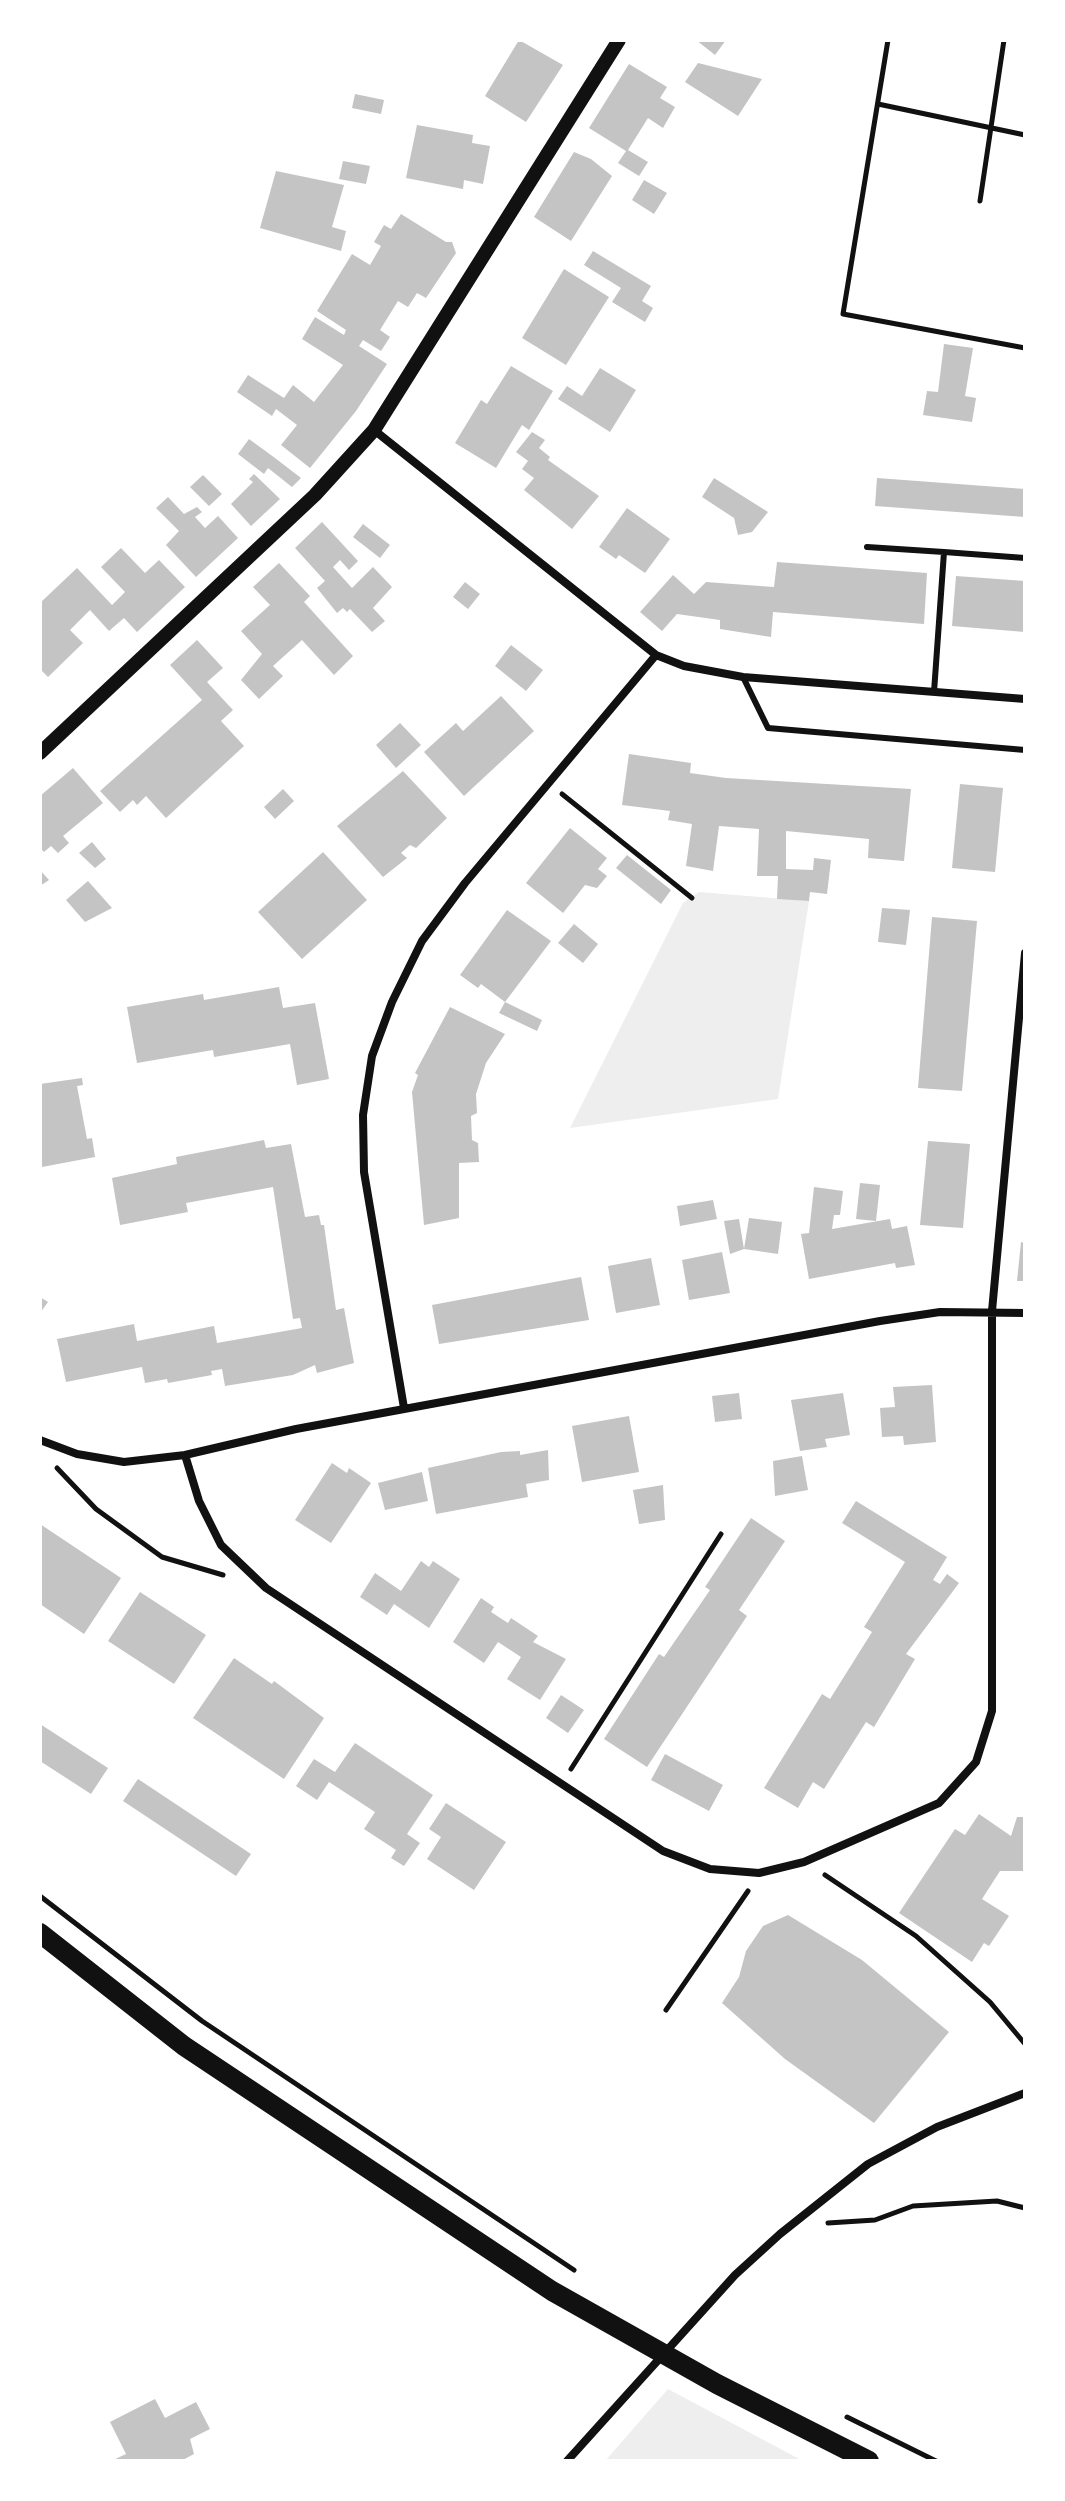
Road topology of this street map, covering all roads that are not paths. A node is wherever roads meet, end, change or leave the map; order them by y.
1 (619, 40) edge
2 (374, 430) junction
3 (867, 547) dead end
4 (944, 552) junction
5 (1025, 558) edge
6 (656, 655) junction
7 (743, 677) junction
8 (934, 692) junction
9 (1025, 699) edge
10 (1025, 750) edge
11 (40, 753) edge
12 (1025, 953) edge
13 (992, 1311) junction
14 (1025, 1313) edge
15 (404, 1408) junction
16 (40, 1440) edge
17 (185, 1455) junction
18 (40, 1933) edge
19 (1025, 2093) edge
20 (567, 2461) edge
21 (869, 2461) edge

1 - 2 street
2 - 6 street
2 - 11 street
3 - 4 lane
4 - 5 lane
4 - 8 lane
6 - 7 street
6 - 15 street
7 - 8 street
7 - 10 lane
8 - 9 street
12 - 13 street
13 - 14 street
13 - 15 street
13 - 17 street
15 - 17 street
16 - 17 street
18 - 21 main road
19 - 20 street

